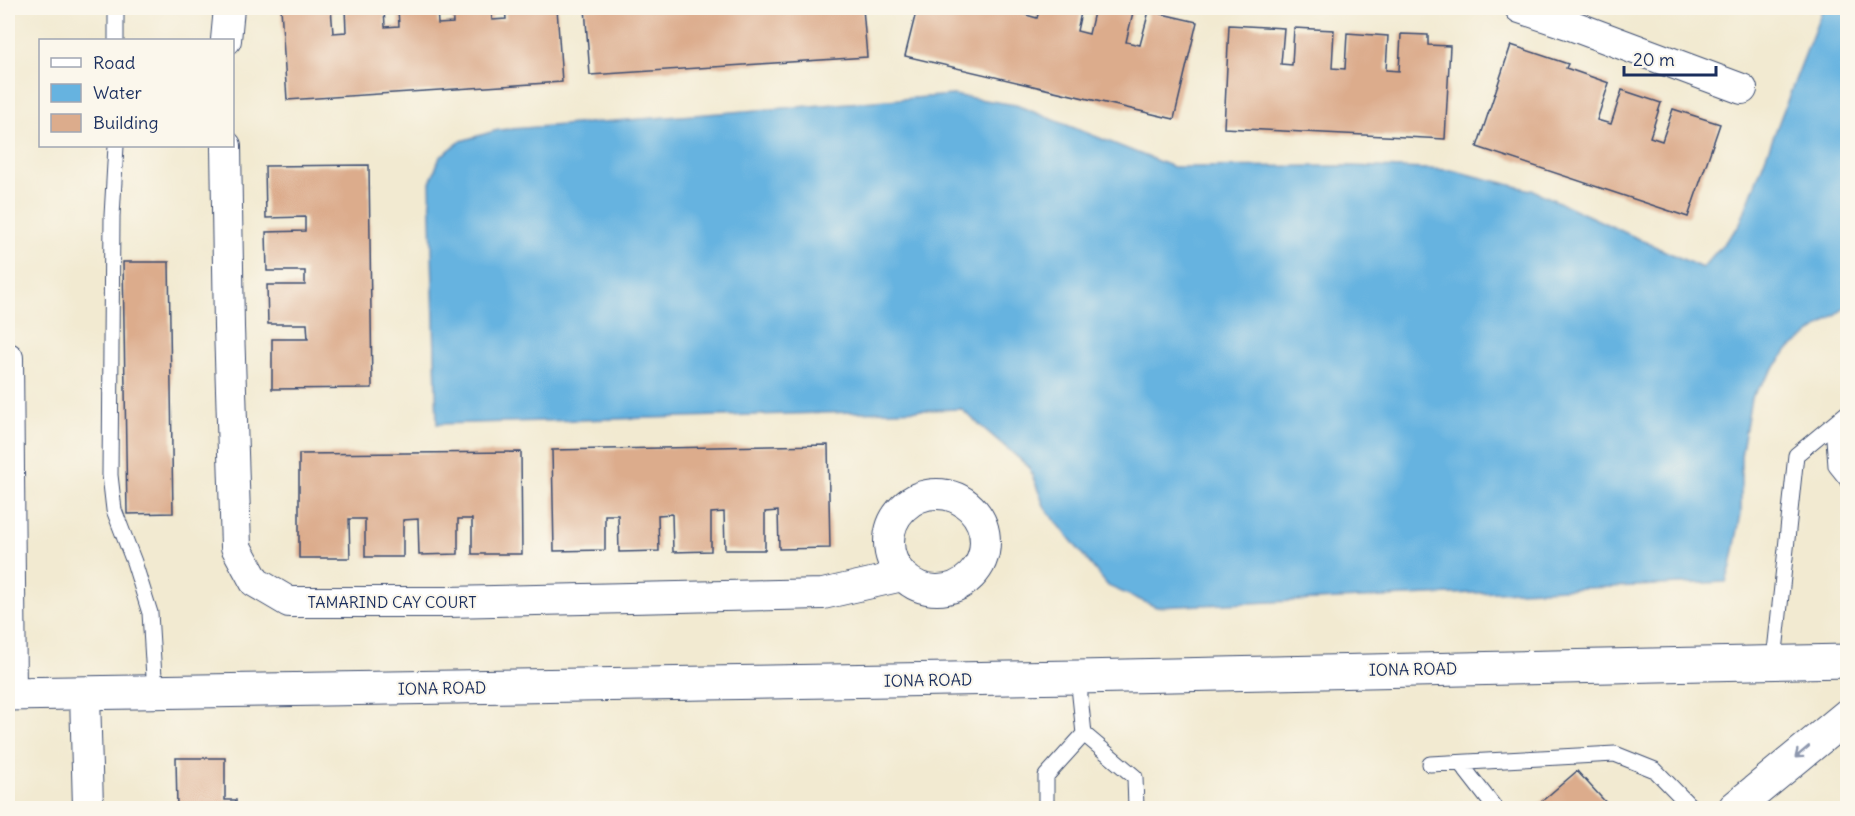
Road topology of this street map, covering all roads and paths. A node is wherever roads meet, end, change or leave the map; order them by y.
1 (116, 8) edge
2 (229, 8) edge
3 (1520, 8) edge
4 (1565, 16) edge
5 (116, 39) edge
6 (226, 39) edge
7 (1743, 89) dead end
8 (116, 147) edge
9 (226, 147) edge
10 (8, 358) edge
11 (8, 366) edge
12 (1843, 417) edge
13 (1848, 481) edge
14 (902, 576) dead end
15 (1774, 661) junction
16 (1848, 661) edge
17 (1078, 677) junction
18 (155, 693) junction
19 (9, 694) edge
20 (85, 694) junction
21 (1848, 715) edge
22 (1084, 734) junction
23 (1460, 763) junction
24 (1430, 764) dead end
25 (88, 808) edge
26 (1046, 808) edge
27 (1136, 808) edge
28 (1495, 808) edge
29 (1692, 808) edge
30 (1735, 808) edge

1 - 5 lane
2 - 6 street
3 - 4 street
4 - 7 street
8 - 18 lane
9 - 14 street, TAMARIND CAY COURT
10 - 11 street
11 - 19 street
12 - 13 lane
12 - 15 lane
15 - 16 street, IONA ROAD
15 - 17 street, IONA ROAD
17 - 18 street, IONA ROAD
17 - 22 lane
18 - 20 street, IONA ROAD
19 - 20 street, IONA ROAD
20 - 25 street
21 -> 30 street
22 - 26 lane
22 - 27 lane
23 - 24 lane
23 - 28 lane
23 - 29 lane

